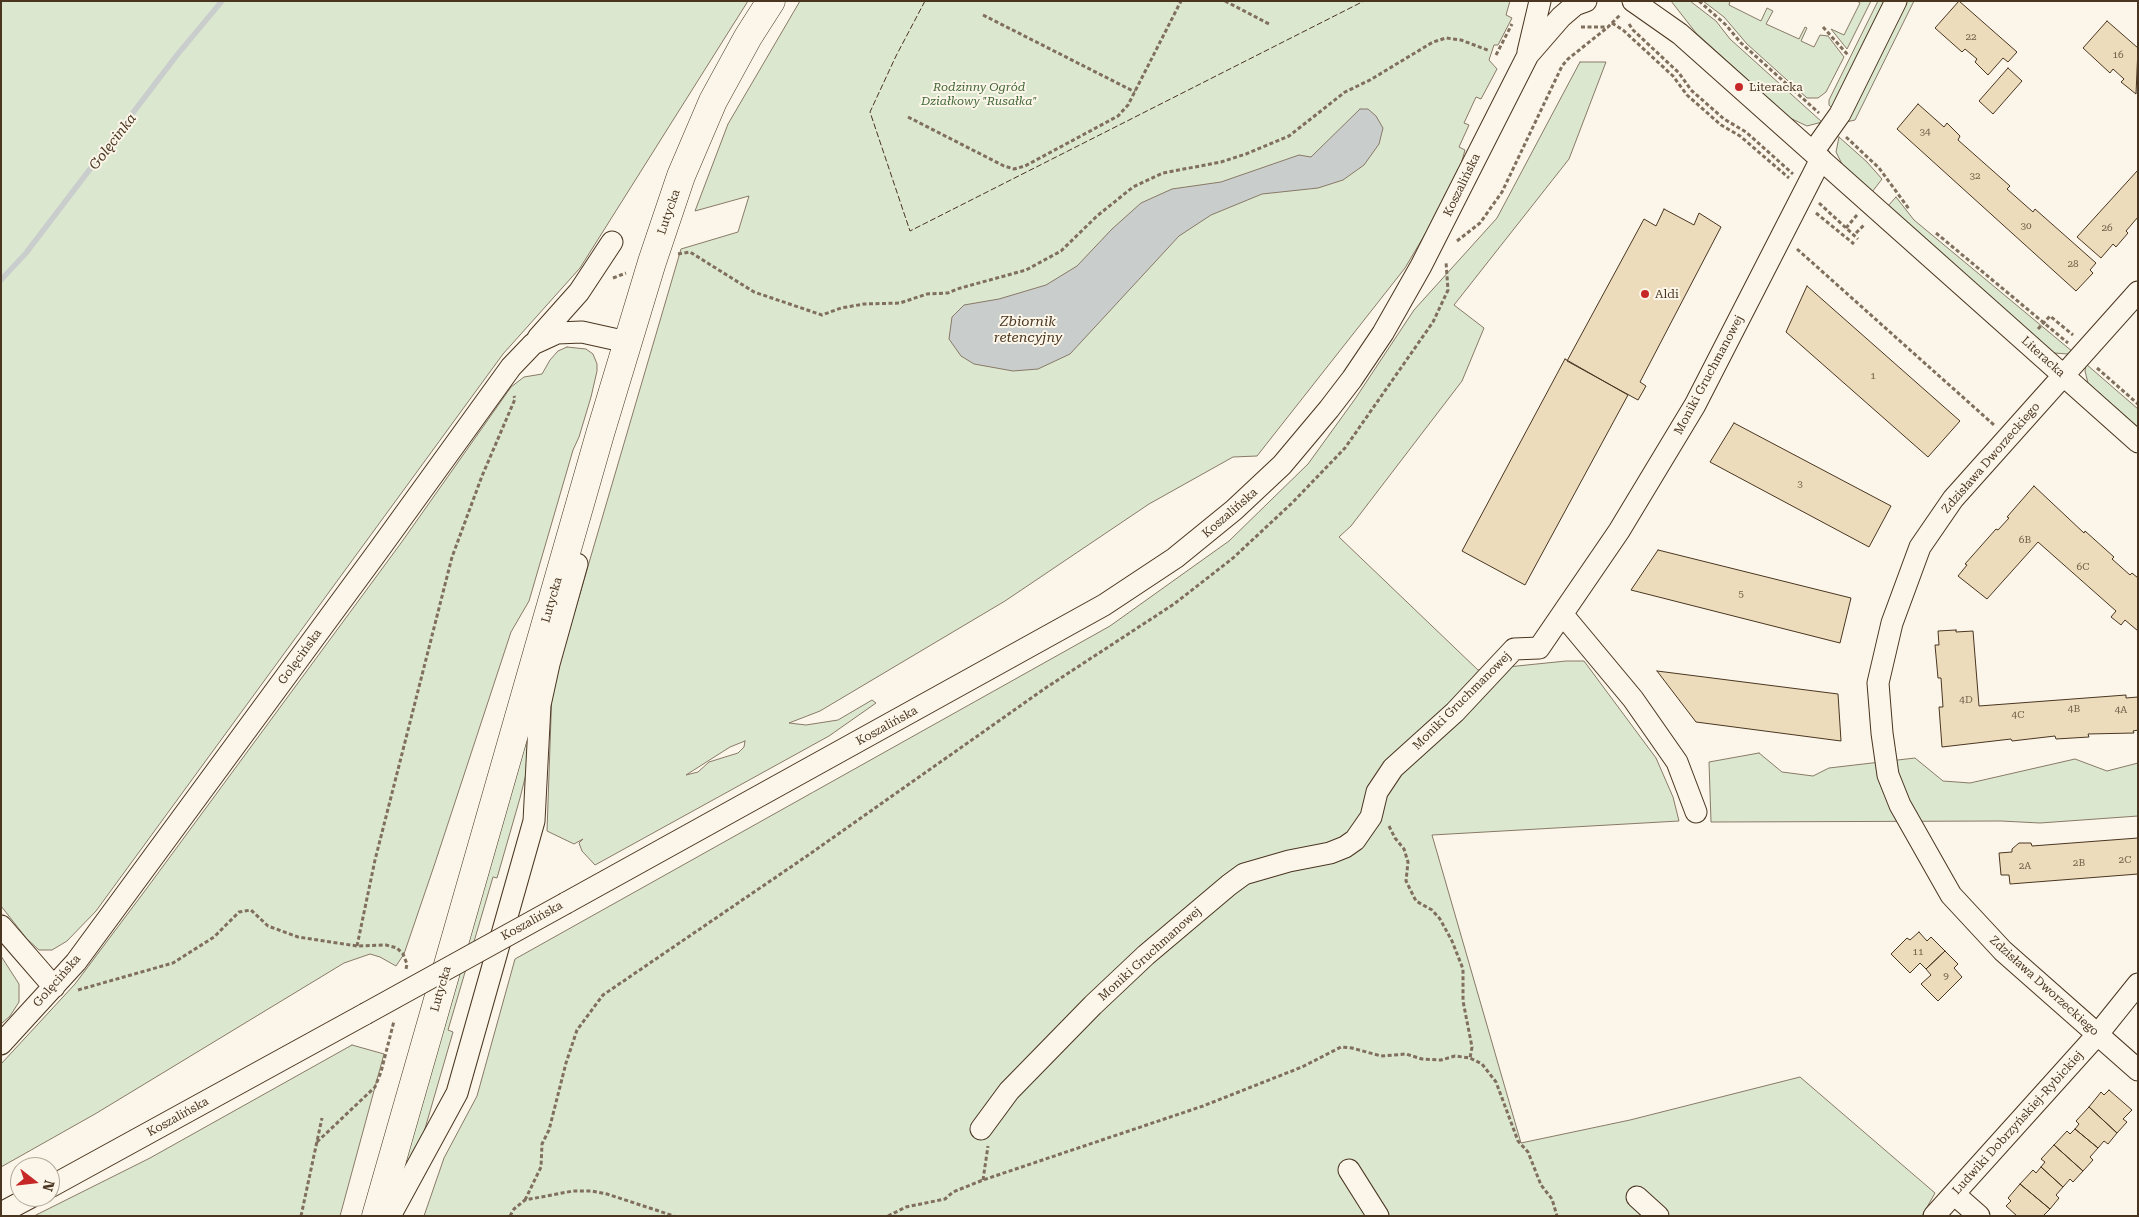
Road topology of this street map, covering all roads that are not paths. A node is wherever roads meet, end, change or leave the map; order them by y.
1 (771, 1) edge
2 (1540, 1) edge
3 (1586, 1) edge
4 (1660, 1) edge
5 (1896, 1) edge
6 (1628, 7) edge
7 (1680, 34) junction
8 (1528, 55) junction
9 (1817, 155) junction
10 (612, 242) dead end
11 (2138, 292) edge
12 (627, 342) junction
13 (533, 344) junction
14 (2063, 375) junction
15 (600, 434) junction
16 (2138, 442) edge
17 (1563, 615) junction
18 (1696, 812) dead end
19 (1, 926) edge
20 (2138, 984) edge
21 (54, 987) junction
22 (2097, 1035) junction
23 (1, 1044) edge
24 (2138, 1070) edge
25 (981, 1129) dead end
26 (1349, 1170) dead end
27 (60, 1182) edge
28 (1954, 1194) junction
29 (1637, 1197) dead end
30 (12, 1207) edge
31 (1, 1213) edge
32 (376, 1216) edge
33 (390, 1216) edge
34 (1378, 1216) edge
35 (1658, 1216) edge
36 (1934, 1216) edge
37 (1978, 1216) edge

1 - 12 main road, Lutycka
2 - 8 street, Koszalińska
3 - 8 street, Koszalińska
4 - 7 street, Literacka
5 - 9 street, Moniki Gruchmanowej
6 - 7 street, Literacka
7 - 9 street, Literacka
8 - 27 street, Koszalińska, bridge
9 - 14 street, Literacka
9 - 17 street, Moniki Gruchmanowej
10 - 13 street
11 - 14 street, Zdzisława Dworzeckiego
12 - 13 street, Golęcińska
12 - 15 main road, Lutycka
13 - 21 street, Golęcińska
14 - 16 street, Literacka
14 - 22 street, Zdzisława Dworzeckiego
15 - 32 main road, Lutycka
15 - 33 street
17 - 18 street
17 - 25 street, Moniki Gruchmanowej
19 - 21 street
20 - 22 street, Ludwiki Dobrzyńskiej-Rybickiej
21 - 23 street, Golęcińska
22 - 24 street, Zdzisława Dworzeckiego
22 - 28 street, Ludwiki Dobrzyńskiej-Rybickiej
26 - 34 street
28 - 36 street, Ludwiki Dobrzyńskiej-Rybickiej
28 - 37 street
29 - 35 street
30 - 31 street

